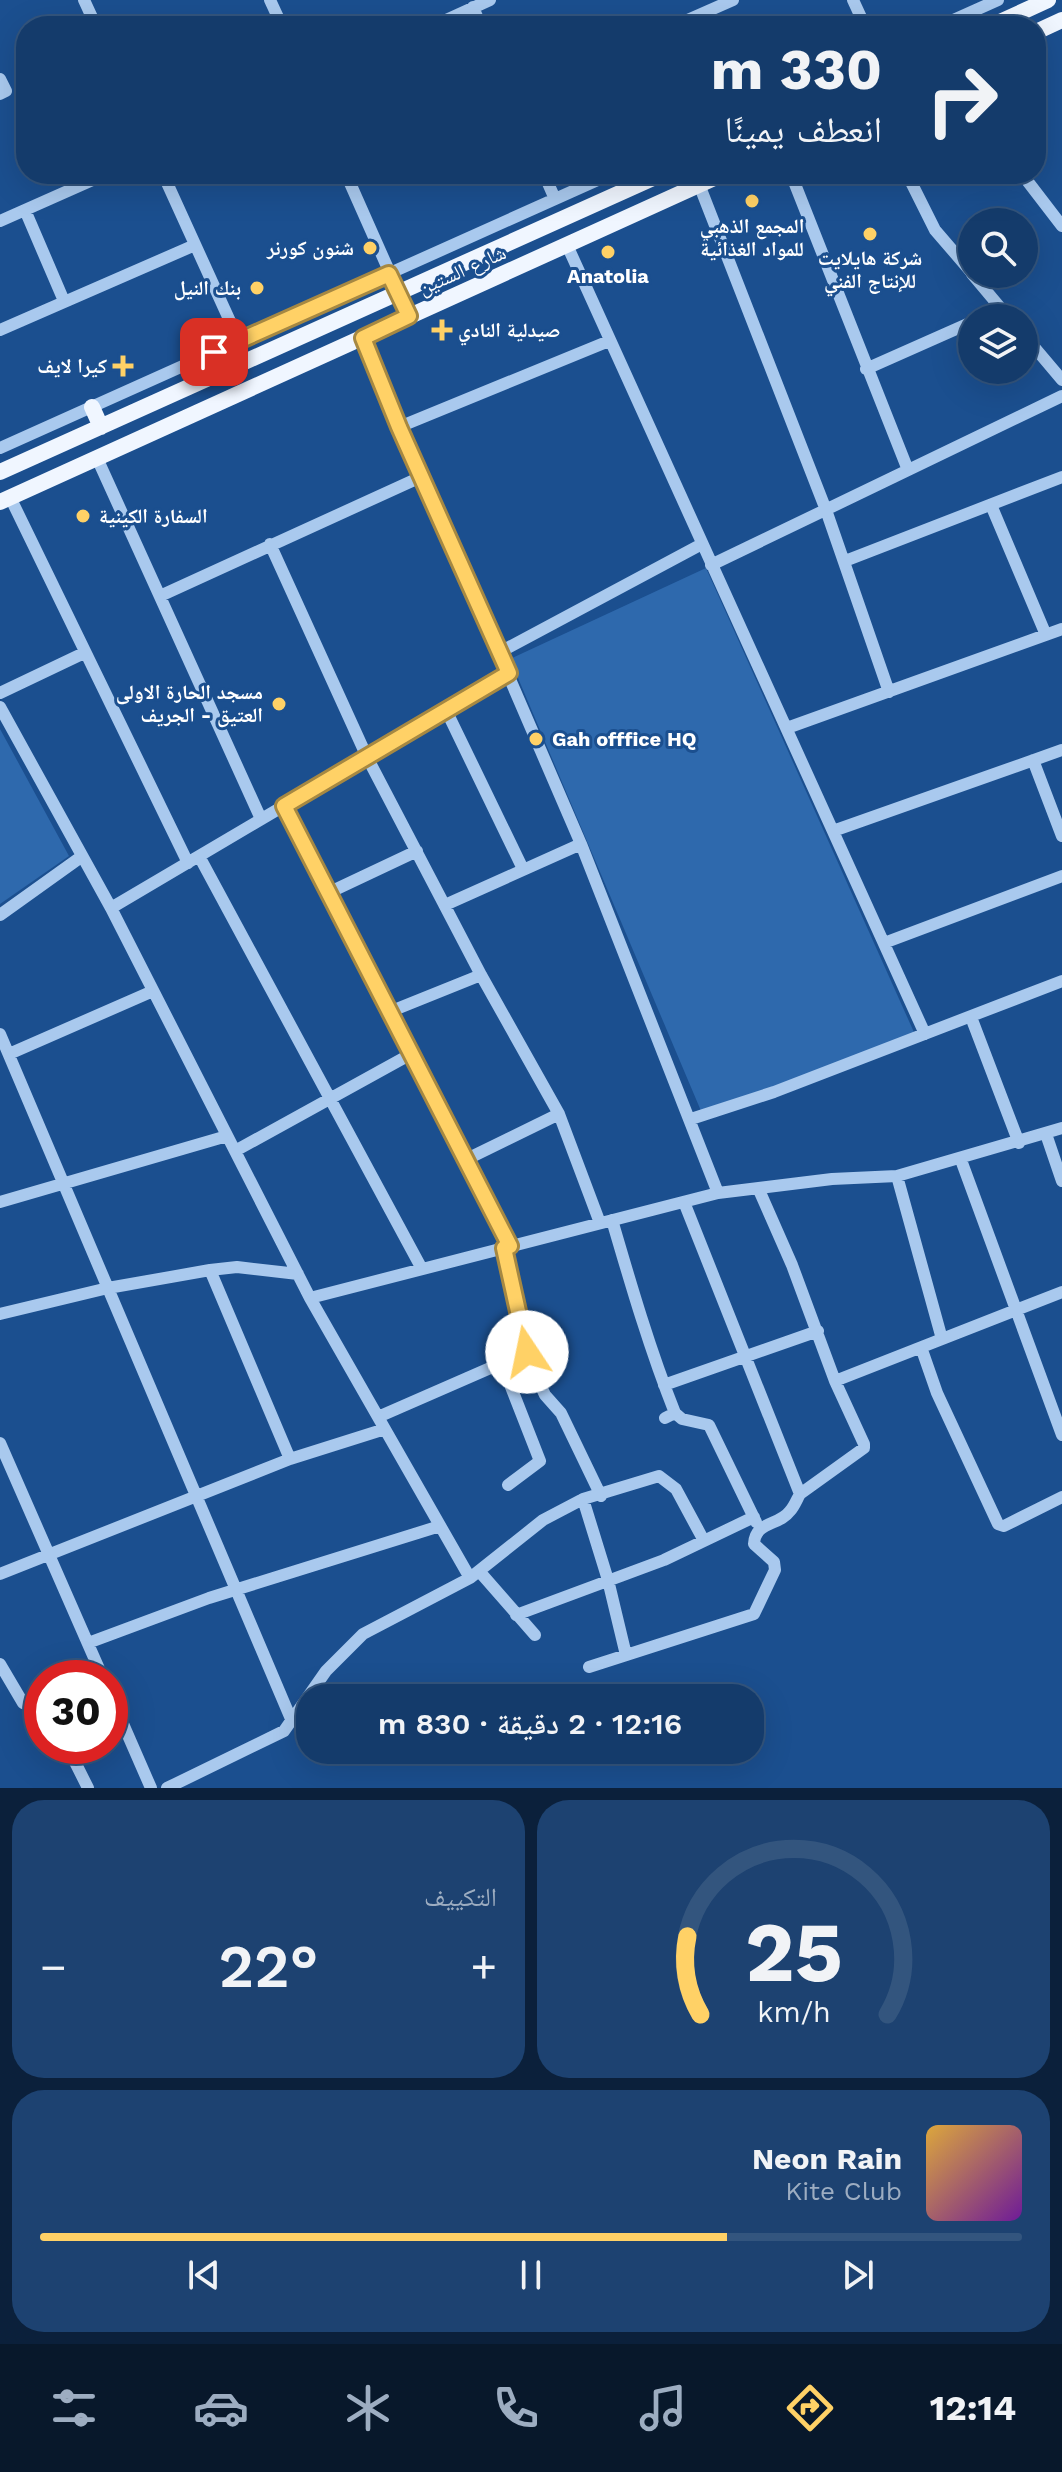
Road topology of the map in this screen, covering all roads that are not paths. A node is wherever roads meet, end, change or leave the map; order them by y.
1 (490, 0) edge
2 (733, 0) edge
3 (998, 0) edge
4 (1050, 0) edge
5 (473, 7) junction
6 (454, 16) edge
7 (477, 16) edge
8 (697, 16) edge
9 (962, 16) edge
10 (1014, 16) edge
11 (1060, 25) edge
12 (0, 79) edge
13 (0, 94) edge
14 (84, 184) edge
15 (168, 184) edge
16 (350, 184) edge
17 (548, 184) edge
18 (589, 184) edge
19 (640, 184) edge
20 (687, 184) edge
21 (699, 184) edge
22 (795, 184) edge
23 (912, 184) edge
24 (1030, 184) edge
25 (555, 199) junction
26 (25, 210) junction
27 (0, 221) edge
28 (1062, 226) edge
29 (195, 245) junction
30 (567, 245) junction
31 (958, 257) edge
32 (389, 274) junction
33 (984, 288) edge
34 (398, 293) junction
35 (64, 301) junction
36 (997, 304) edge
37 (409, 316) junction
38 (958, 328) edge
39 (0, 330) edge
40 (363, 338) junction
41 (239, 341) junction
42 (609, 341) junction
43 (1038, 352) edge
44 (866, 369) junction
45 (1062, 380) edge
46 (1062, 396) edge
47 (92, 407) junction
48 (101, 427) junction
49 (399, 427) junction
50 (0, 448) edge
51 (97, 458) junction
52 (908, 470) junction
53 (0, 472) edge
54 (423, 476) junction
55 (1062, 477) edge
56 (5, 500) edge
57 (991, 505) junction
58 (826, 510) junction
59 (270, 544) junction
60 (702, 544) junction
61 (845, 561) junction
62 (711, 565) junction
63 (160, 596) junction
64 (1062, 629) edge
65 (1046, 635) junction
66 (500, 652) junction
67 (84, 653) junction
68 (509, 673) junction
69 (889, 692) junction
70 (0, 693) edge
71 (0, 707) edge
72 (446, 710) junction
73 (787, 728) junction
74 (1062, 750) edge
75 (367, 757) junction
76 (1033, 760) junction
77 (284, 806) junction
78 (261, 819) junction
79 (833, 831) junction
80 (1062, 836) edge
81 (581, 844) junction
82 (417, 851) junction
83 (81, 857) junction
84 (194, 859) junction
85 (523, 869) junction
86 (1062, 876) edge
87 (328, 893) junction
88 (445, 905) junction
89 (111, 908) junction
90 (0, 915) edge
91 (884, 943) junction
92 (481, 975) junction
93 (1062, 981) edge
94 (153, 991) junction
95 (389, 1012) junction
96 (971, 1017) junction
97 (0, 1034) edge
98 (925, 1034) junction
99 (9, 1054) junction
100 (411, 1054) junction
101 (330, 1098) junction
102 (559, 1114) junction
103 (691, 1119) junction
104 (1062, 1128) edge
105 (1046, 1134) junction
106 (227, 1136) junction
107 (1019, 1143) junction
108 (235, 1151) junction
109 (465, 1160) junction
110 (961, 1160) junction
111 (897, 1176) junction
112 (1062, 1181) edge
113 (64, 1184) junction
114 (759, 1190) junction
115 (718, 1193) junction
116 (0, 1202) edge
117 (684, 1202) junction
118 (606, 1222) junction
119 (507, 1247) junction
120 (422, 1269) junction
121 (210, 1270) junction
122 (298, 1274) junction
123 (108, 1288) junction
124 (1062, 1292) edge
125 (310, 1298) junction
126 (1018, 1309) junction
127 (0, 1314) edge
128 (818, 1331) junction
129 (942, 1339) junction
130 (922, 1350) junction
131 (527, 1352) junction
132 (743, 1357) junction
133 (502, 1364) junction
134 (835, 1381) junction
135 (664, 1385) junction
136 (381, 1423) junction
137 (1062, 1435) edge
138 (0, 1443) edge
139 (290, 1459) junction
140 (508, 1485) dead end
141 (800, 1494) junction
142 (601, 1496) junction
143 (1062, 1497) edge
144 (197, 1498) junction
145 (583, 1499) junction
146 (757, 1522) junction
147 (440, 1526) junction
148 (703, 1539) junction
149 (48, 1554) junction
150 (0, 1574) edge
151 (475, 1575) junction
152 (608, 1580) junction
153 (237, 1592) junction
154 (516, 1615) junction
155 (535, 1635) dead end
156 (88, 1643) junction
157 (626, 1655) junction
158 (95, 1660) edge
159 (0, 1664) edge
160 (589, 1667) dead end
161 (24, 1704) edge
162 (291, 1719) junction
163 (128, 1735) edge
164 (76, 1764) edge
165 (88, 1788) edge
166 (151, 1788) edge
167 (167, 1788) edge

1 - 5 street
2 - 8 street
3 - 9 street
4 - 10 main road
4 - 11 main road
5 - 6 street
5 - 7 street
12 - 13 street
14 - 26 street
15 - 29 street
16 - 32 street
17 - 25 street
18 - 25 street
19 - 34 main road, شارع الستين
20 - 30 main road, شارع الستين
21 - 58 street
22 - 44 street
23 - 31 street
24 - 28 street
25 - 32 street
26 - 27 street
26 - 35 street
29 - 35 street
29 - 41 street
30 - 37 main road, شارع الستين
30 - 42 street
32 - 34 street
32 - 41 street
33 - 36 street
34 - 37 street
34 - 48 main road, شارع الستين
35 - 39 street
37 - 40 main road, شارع الستين
38 - 44 street
40 - 49 street
40 - 51 main road, شارع الستين
41 - 47 street
42 - 49 street
42 - 60 street
43 - 45 street
44 - 52 street
46 - 52 street
47 - 48 main road
47 - 50 street
48 - 53 main road, شارع الستين
49 - 54 street
51 - 56 main road, شارع الستين
51 - 63 street
52 - 58 street
54 - 59 street
54 - 66 street
55 - 57 street
56 - 67 street
57 - 61 street
57 - 65 street
58 - 61 street
58 - 62 street
59 - 63 street
59 - 75 street
60 - 62 street
60 - 66 street
61 - 69 street
62 - 73 street
63 - 78 street
64 - 65 street
65 - 69 street
66 - 68 street
67 - 70 street
67 - 84 street
68 - 72 street
68 - 81 street
69 - 73 street
71 - 83 street
72 - 75 street
72 - 85 street
73 - 79 street
74 - 76 street
75 - 77 street
75 - 82 street
76 - 79 street
76 - 80 street
77 - 78 street
77 - 87 street
78 - 84 street
79 - 91 street
81 - 85 street
81 - 103 street
82 - 87 street
82 - 88 street
83 - 89 street
83 - 90 street
84 - 89 street
84 - 101 street
85 - 88 street
86 - 91 street
87 - 95 street
88 - 92 street
89 - 94 street
91 - 98 street
92 - 95 street
92 - 102 street
93 - 96 street
94 - 99 street
94 - 106 street
95 - 100 street
96 - 98 street
96 - 107 street
97 - 99 street
98 - 103 street
99 - 113 street
100 - 101 street
100 - 109 street
101 - 108 street
101 - 120 street
102 - 109 street
102 - 118 street
103 - 115 street
104 - 105 street
105 - 107 street
105 - 112 street
106 - 108 street
106 - 113 street
107 - 110 street
108 - 122 street
109 - 119 street
110 - 111 street
110 - 126 street
111 - 114 street
111 - 129 street
113 - 116 street
113 - 123 street
114 - 115 street
114 - 128 street
115 - 117 street
117 - 118 street
117 - 132 street
118 - 119 street
118 - 135 street
119 - 120 street
119 - 131 street
120 - 125 street
121 - 122 street
121 - 123 street
121 - 139 street
122 - 125 street
123 - 127 street
123 - 144 street
124 - 126 street
125 - 136 street
126 - 129 street
126 - 137 street
128 - 132 street
128 - 134 street
129 - 130 street
130 - 134 street
130 - 143 street
131 - 133 street
131 - 142 street
132 - 135 street
132 - 141 street
133 - 136 street
133 - 140 street
134 - 141 street
135 - 146 street
136 - 139 street
136 - 147 street
138 - 149 street
139 - 144 street
141 - 146 street
142 - 145 street
142 - 148 street
144 - 149 street
144 - 153 street
145 - 151 street
145 - 152 street
146 - 148 street
146 - 157 street
147 - 151 street
147 - 153 street
148 - 152 street
149 - 150 street
149 - 156 street
151 - 154 street
151 - 162 street
152 - 154 street
152 - 157 street
153 - 156 street
153 - 162 street
154 - 155 street
156 - 158 street
157 - 160 street
159 - 161 street
162 - 167 street
163 - 166 street
164 - 165 street

